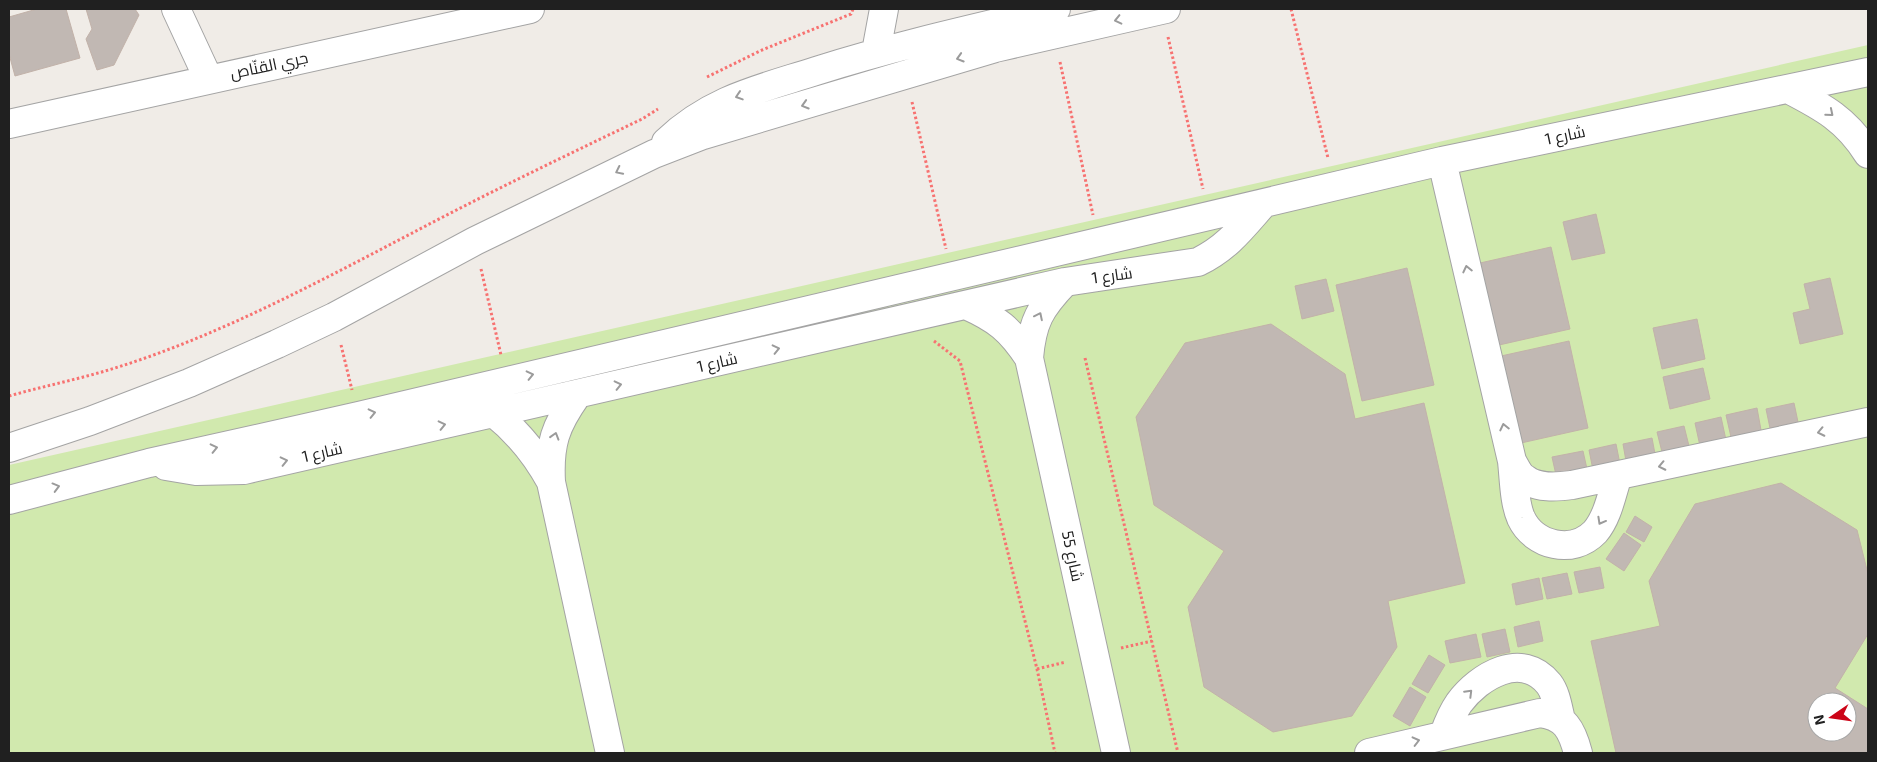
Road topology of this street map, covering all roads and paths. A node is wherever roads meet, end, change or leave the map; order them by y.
1 (176, 9) edge
2 (530, 9) edge
3 (853, 9) edge
4 (884, 9) edge
5 (964, 9) edge
6 (1164, 9) edge
7 (1291, 9) edge
8 (1055, 22) edge
9 (985, 26) junction
10 (876, 52) junction
11 (1868, 72) edge
12 (905, 75) junction
13 (208, 78) junction
14 (704, 78) dead end
15 (1788, 89) junction
16 (664, 105) dead end
17 (9, 124) edge
18 (654, 154) junction
19 (1868, 154) edge
20 (1442, 161) junction
21 (1336, 186) junction
22 (1263, 204) junction
23 (1210, 216) junction
24 (475, 241) junction
25 (1099, 242) junction
26 (952, 277) junction
27 (1065, 282) junction
28 (966, 305) junction
29 (334, 318) junction
30 (926, 343) dead end
31 (1029, 358) junction
32 (1085, 358) dead end
33 (507, 381) junction
34 (577, 394) junction
35 (9, 396) edge
36 (494, 414) junction
37 (359, 416) junction
38 (1868, 422) edge
39 (9, 448) edge
40 (1512, 461) junction
41 (149, 463) junction
42 (1618, 475) junction
43 (551, 482) junction
44 (9, 500) edge
45 (1561, 720) junction
46 (1444, 734) junction
47 (610, 753) edge
48 (1055, 753) edge
49 (1116, 753) edge
50 (1178, 753) edge
51 (1369, 753) edge
52 (1578, 753) edge

1 - 13 street
2 - 13 street, جري القنّاص
3 - 14 path
4 - 10 street
5 - 9 street
6 -> 8 street
6 - 23 path
7 - 21 path
8 - 9 street
8 -> 12 street
8 - 25 path
9 - 10 street
10 -> 18 street
11 - 15 street, شارع 1
12 -> 18 street
12 - 26 path
13 - 17 street, جري القنّاص
15 -> 19 street
15 - 20 street, شارع 1
16 - 35 path
18 -> 24 street
20 - 21 street, شارع 1
40 -> 20 street
21 - 22 street, شارع 1
22 - 23 street, شارع 1
22 - 27 street, شارع 1
23 - 25 street, شارع 1
24 - 29 street
24 - 33 path
25 - 26 street, شارع 1
33 -> 26 street, شارع 1
27 - 28 street, شارع 1
31 -> 27 street, شارع 55
28 - 31 street, شارع 55
34 -> 28 street, شارع 1
29 - 37 path
29 - 39 street
30 - 48 path
31 - 49 street, شارع 55
32 - 50 path
37 -> 33 street, شارع 1
34 - 36 street, شارع 1
43 -> 34 street
41 -> 36 street, شارع 1
36 - 43 street
41 -> 37 street, شارع 1
38 -> 42 street
40 - 42 street
42 -> 40 street
44 -> 41 street, شارع 1
43 - 47 street
45 - 46 street
46 -> 45 street
45 - 52 street
51 -> 46 street

